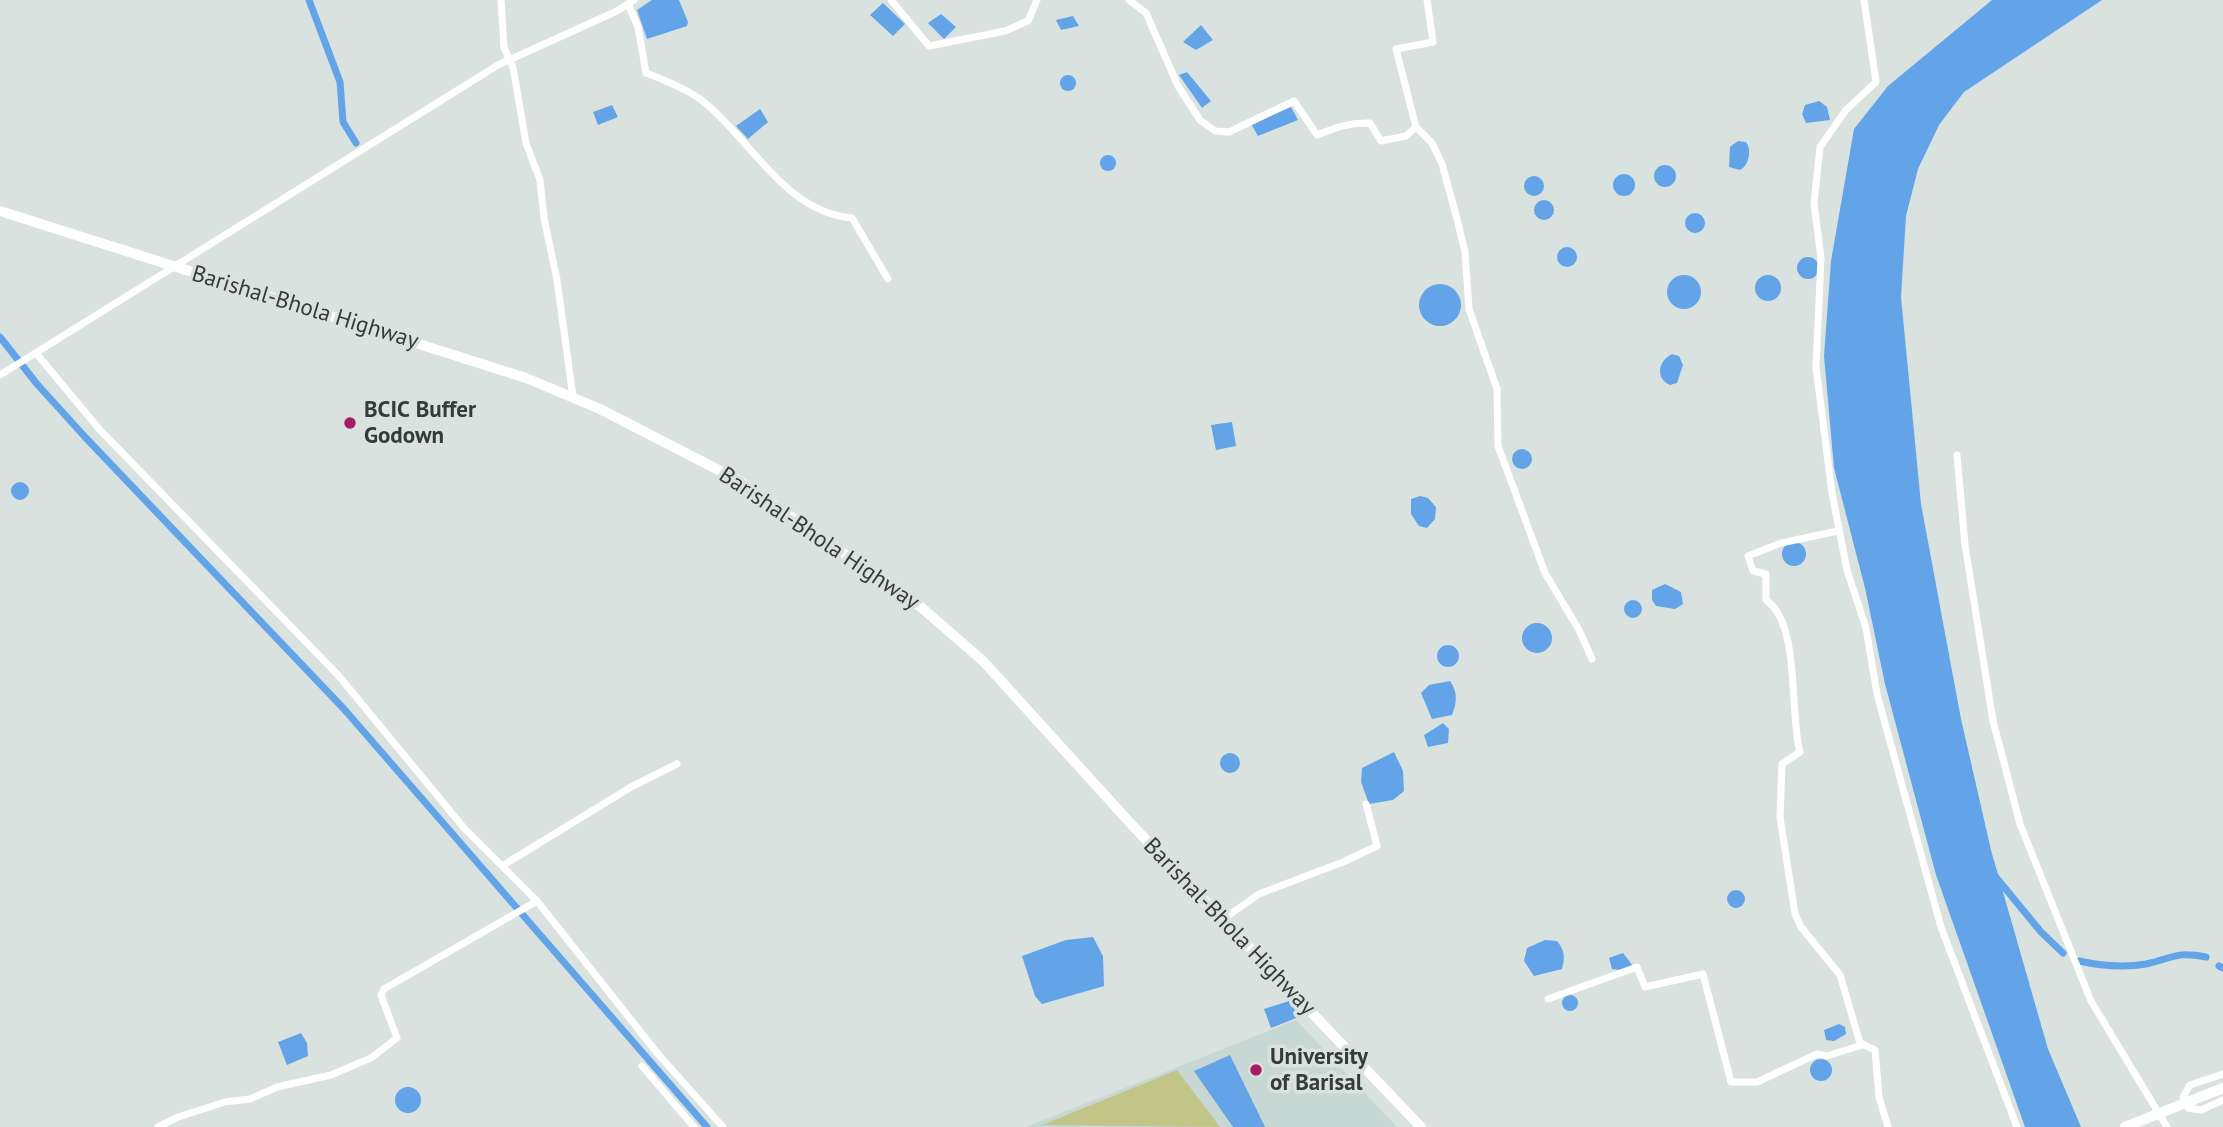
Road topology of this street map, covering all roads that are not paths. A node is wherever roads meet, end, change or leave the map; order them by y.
1 (501, 0) edge
2 (891, 0) edge
3 (1037, 0) edge
4 (1129, 0) edge
5 (1427, 0) edge
6 (1864, 0) edge
7 (631, 2) edge
8 (509, 60) junction
9 (1416, 127) junction
10 (0, 211) edge
11 (172, 267) junction
12 (888, 279) dead end
13 (33, 355) junction
14 (0, 375) edge
15 (573, 397) junction
16 (1957, 455) dead end
17 (1838, 531) junction
18 (1592, 659) dead end
19 (677, 764) dead end
20 (1366, 804) dead end
21 (502, 866) junction
22 (533, 903) junction
23 (1222, 920) junction
24 (1548, 999) dead end
25 (1862, 1045) junction
26 (642, 1066) dead end
27 (2223, 1074) edge
28 (2223, 1088) edge
29 (2223, 1100) edge
30 (158, 1127) edge
31 (694, 1127) edge
32 (723, 1127) edge
33 (1421, 1127) edge
34 (1888, 1127) edge
35 (2017, 1127) edge
36 (2125, 1127) edge
37 (2167, 1127) edge

1 - 8 street
2 - 3 street
4 - 9 street
5 - 9 street
6 - 17 street
7 - 8 street
7 - 12 street
8 - 11 street
8 - 15 street
9 - 18 street
10 - 11 highway, Barishal-Bhola Highway
11 - 13 street
11 - 15 highway, Barishal-Bhola Highway
13 - 14 street
13 - 21 street
15 - 23 highway, Barishal-Bhola Highway
16 - 37 street
17 - 25 street
17 - 35 street
19 - 21 street
20 - 23 street
21 - 22 street
22 - 30 street
22 - 32 street
23 - 33 highway, Barishal-Bhola Highway
24 - 25 street
25 - 34 street
26 - 31 street
27 - 29 street
28 - 36 highway

